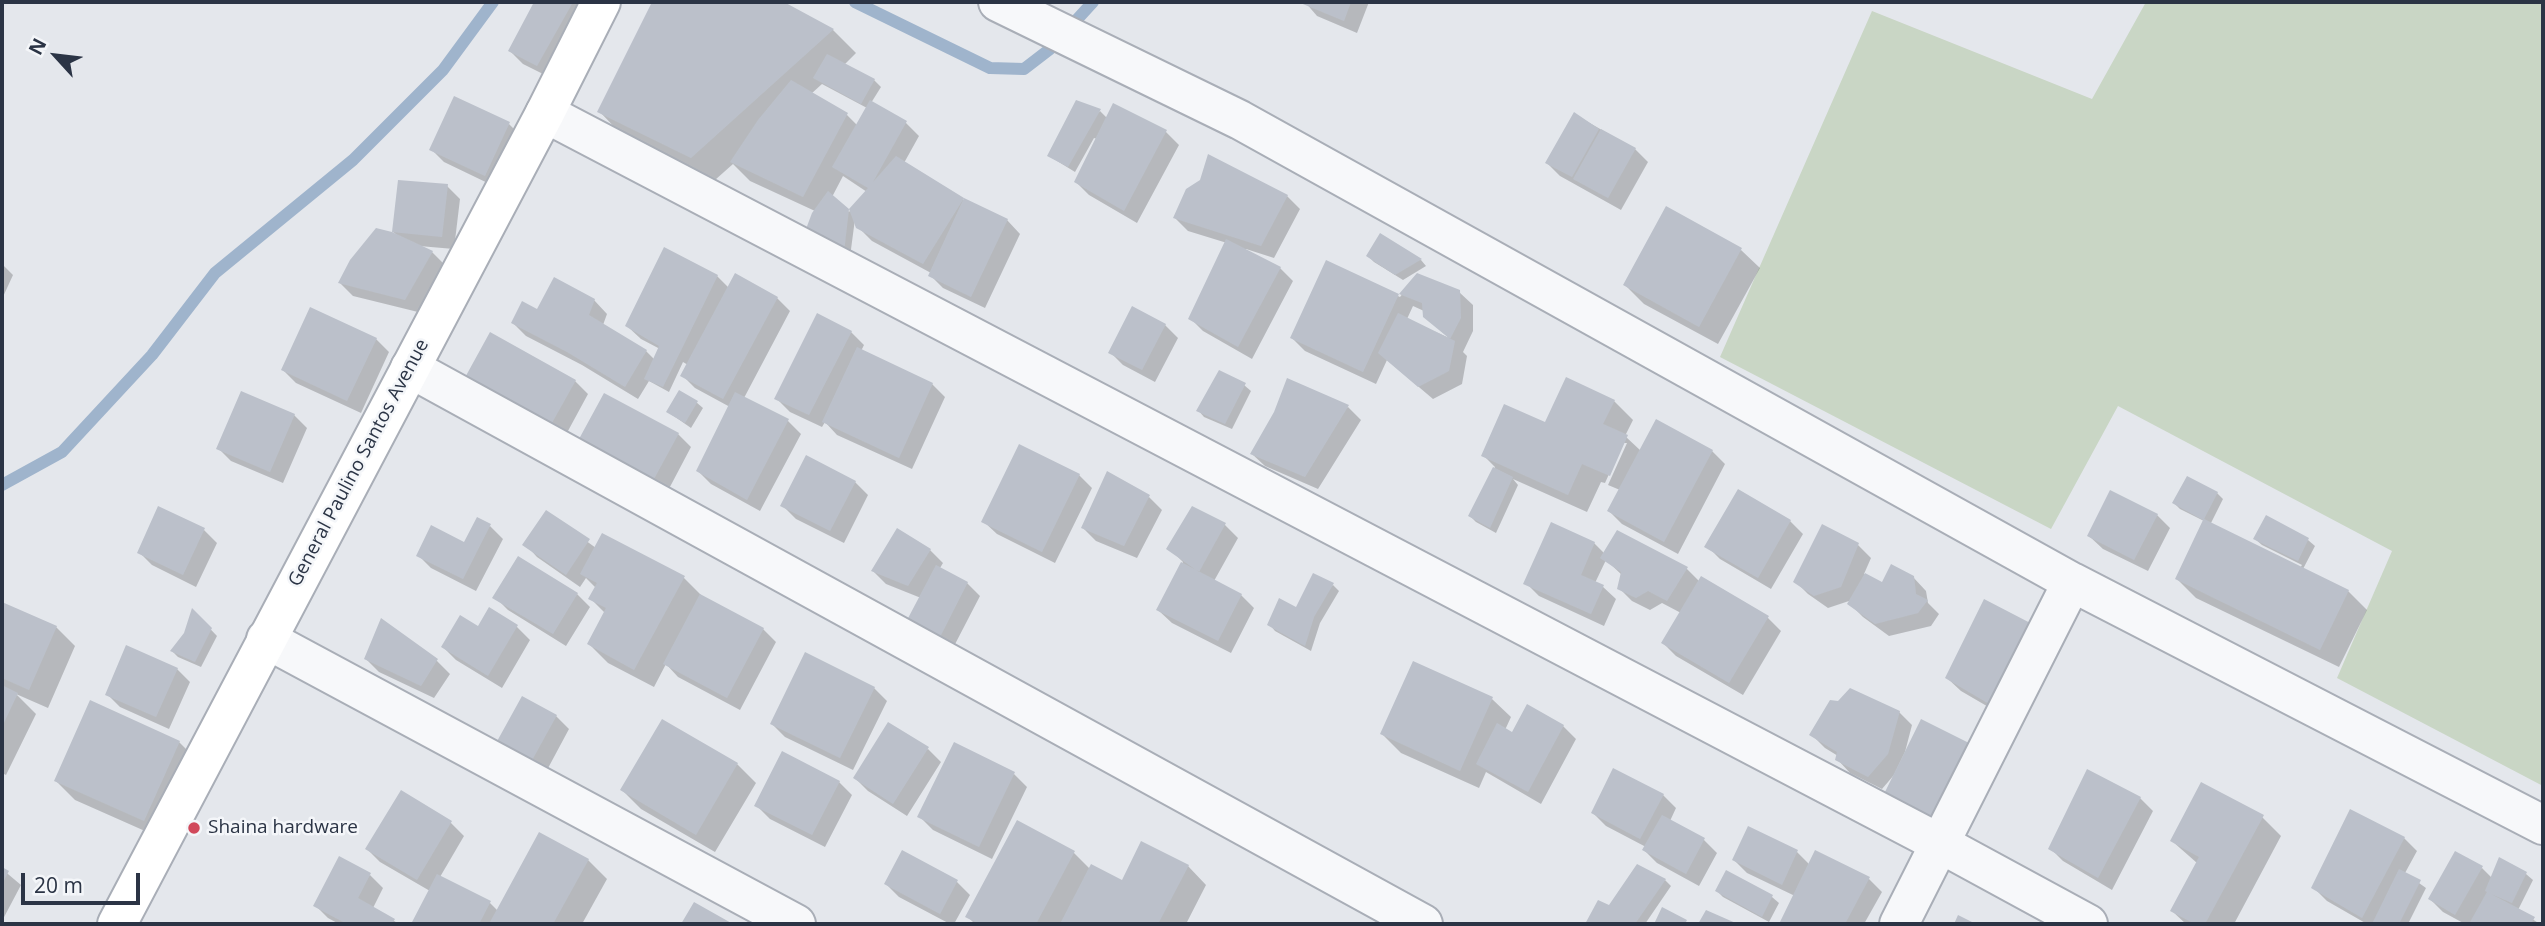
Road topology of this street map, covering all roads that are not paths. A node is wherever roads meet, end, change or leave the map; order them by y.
1 (601, 2) edge
2 (1010, 8) edge
3 (545, 113) junction
4 (410, 368) junction
5 (2072, 582) junction
6 (266, 639) junction
7 (2543, 825) edge
8 (1940, 843) junction
9 (117, 924) edge
10 (796, 924) edge
11 (1423, 924) edge
12 (1899, 924) edge
13 (2088, 924) edge

1 - 3 main road, General Paulino Santos Avenue
2 - 5 street
3 - 4 main road, General Paulino Santos Avenue
3 - 8 street
4 - 6 main road, General Paulino Santos Avenue
4 - 11 street
5 - 7 street
5 - 8 street
6 - 9 main road, General Paulino Santos Avenue
6 - 10 street
8 - 12 street
8 - 13 street

